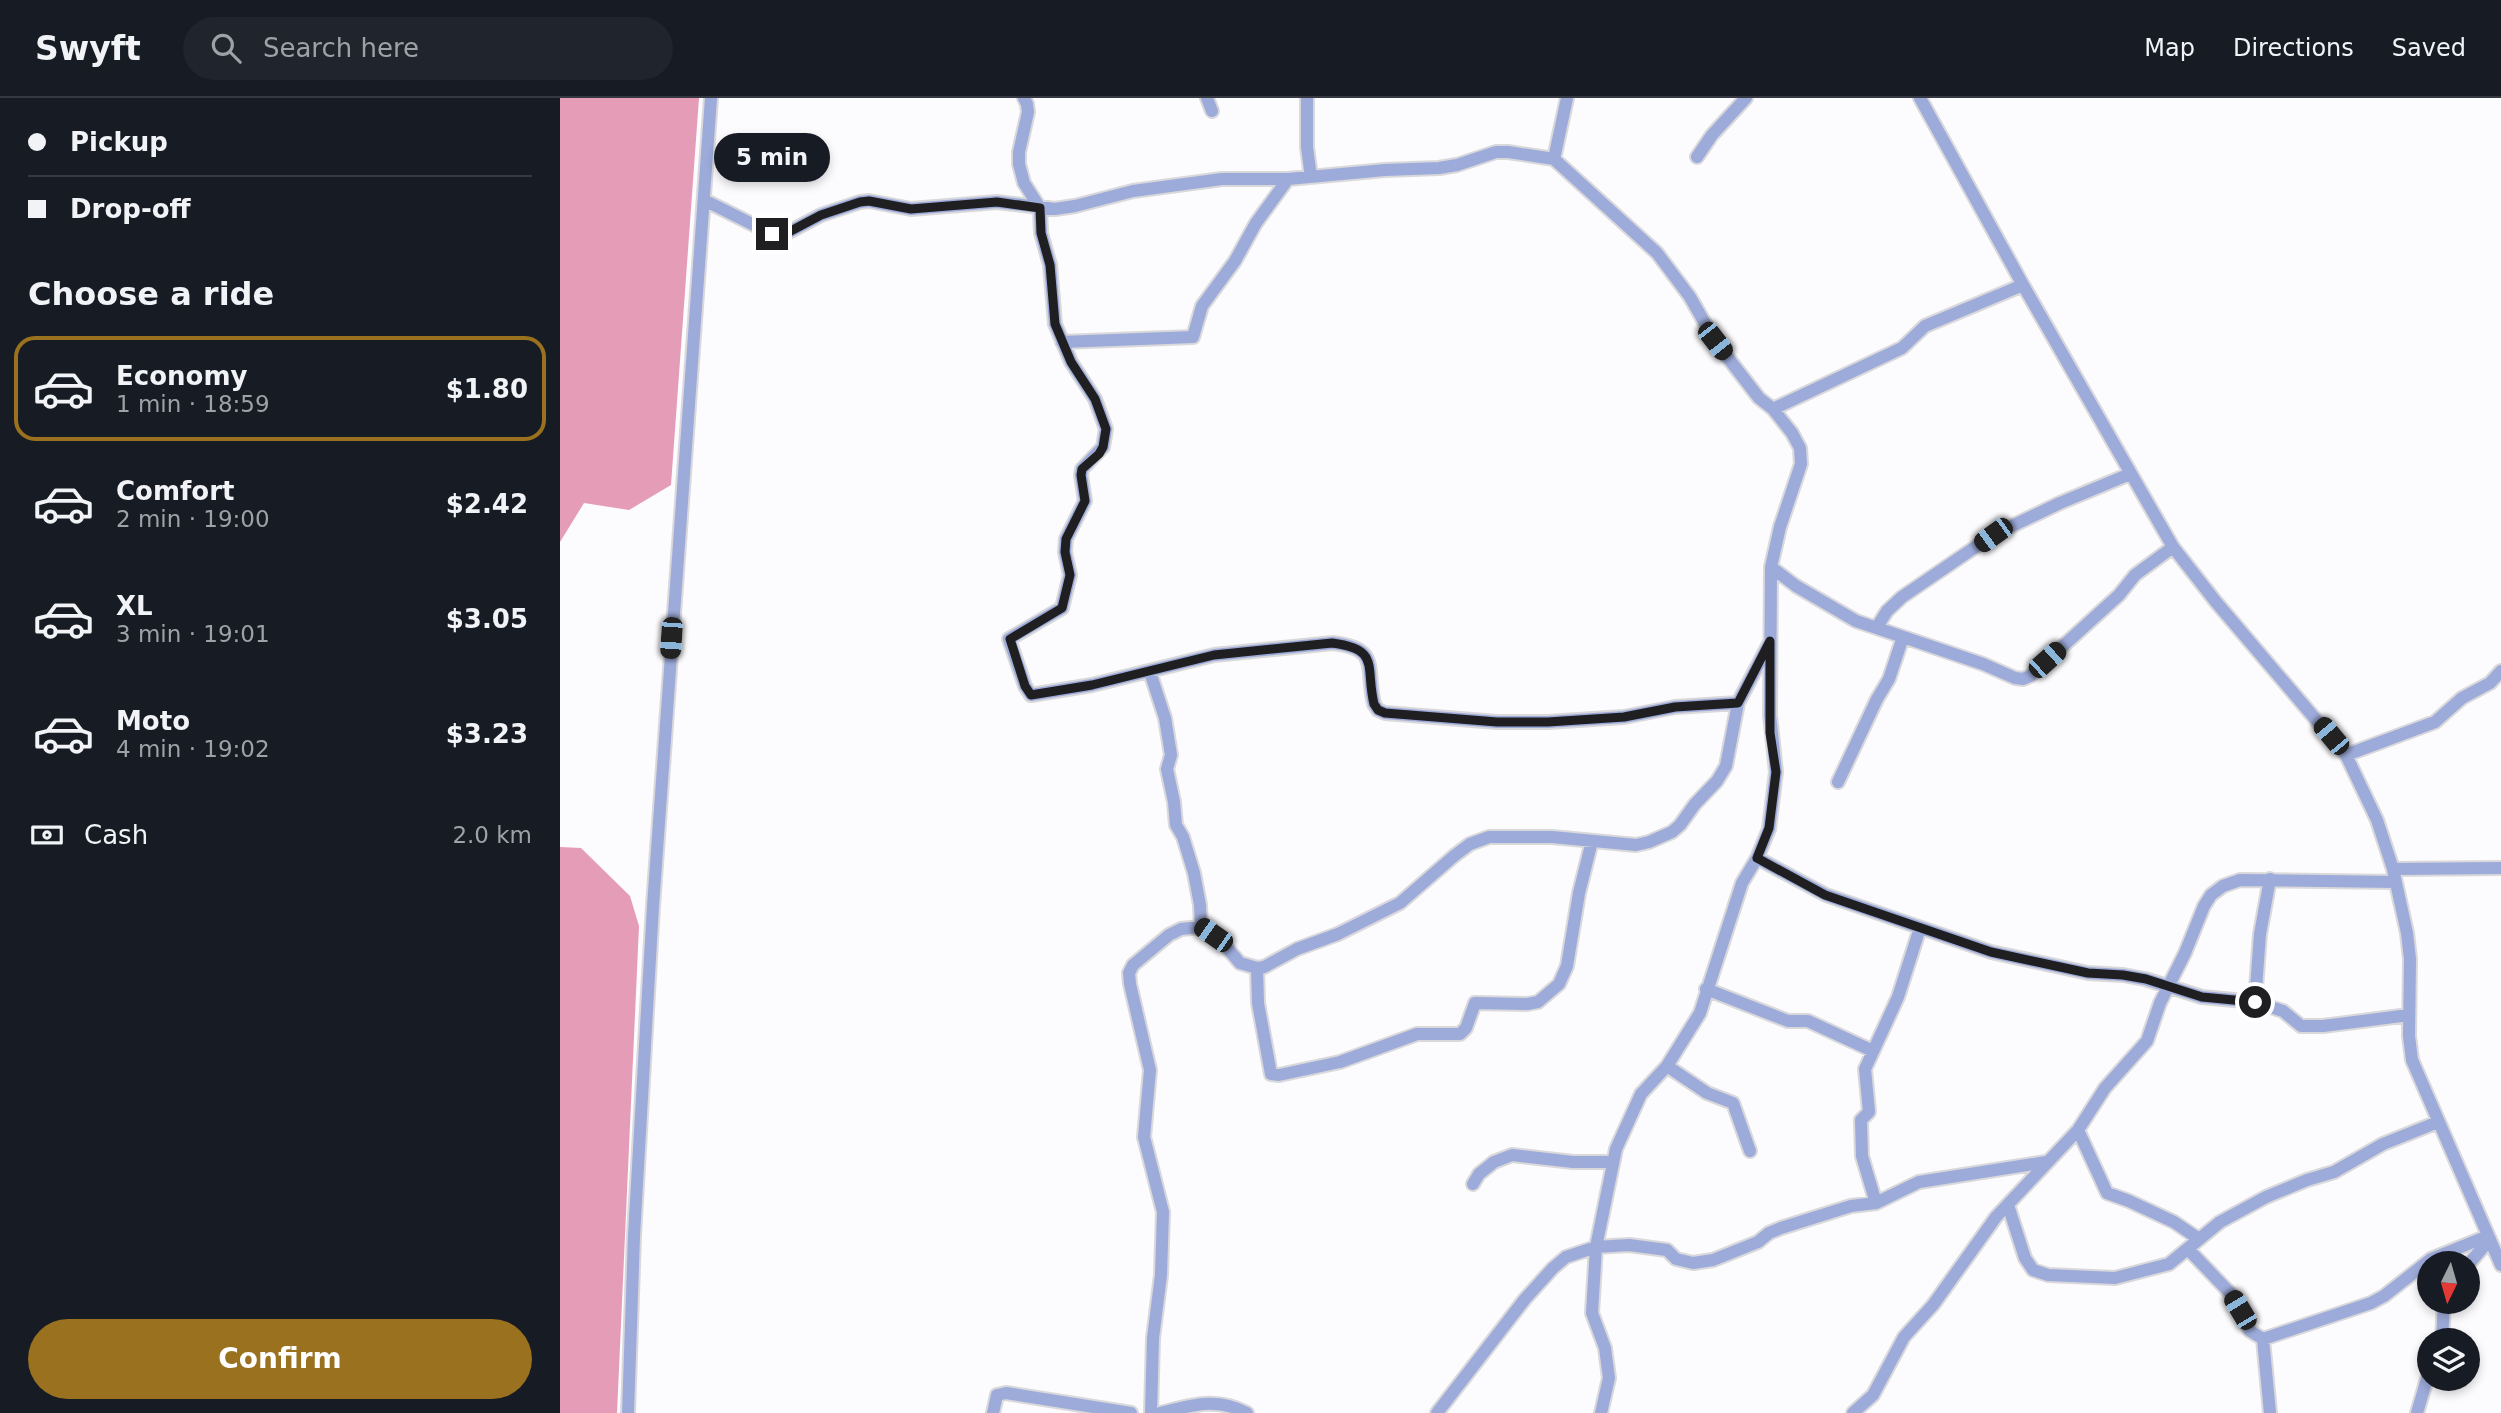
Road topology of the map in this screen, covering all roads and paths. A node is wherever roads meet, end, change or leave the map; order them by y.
1 (711, 98) edge
2 (1024, 98) edge
3 (1307, 98) edge
4 (1567, 98) edge
5 (1746, 98) edge
6 (1920, 98) edge
7 (1697, 157) dead end
8 (1555, 159) junction
9 (1311, 177) junction
10 (1288, 178) junction
11 (704, 200) junction
12 (1040, 208) junction
13 (2023, 285) junction
14 (1062, 342) junction
15 (1773, 409) junction
16 (2130, 474) junction
17 (2173, 547) junction
18 (1771, 567) junction
19 (1877, 627) junction
20 (1903, 637) junction
21 (1770, 641) junction
22 (2501, 671) edge
23 (1150, 672) junction
24 (2495, 687) edge
25 (1738, 703) junction
26 (2346, 755) junction
27 (1838, 782) dead end
28 (1592, 841) junction
29 (1757, 858) junction
30 (2501, 868) edge
31 (2393, 869) junction
32 (2270, 879) junction
33 (2396, 882) junction
34 (1201, 927) junction
35 (1920, 928) junction
36 (1257, 968) junction
37 (2169, 986) junction
38 (1706, 989) junction
39 (2255, 1002) junction
40 (2409, 1015) junction
41 (1873, 1051) junction
42 (1667, 1066) junction
43 (2438, 1122) junction
44 (2078, 1130) junction
45 (1750, 1151) dead end
46 (1612, 1162) junction
47 (2046, 1162) junction
48 (1473, 1184) dead end
49 (1875, 1203) junction
50 (2008, 1205) junction
51 (2489, 1238) junction
52 (2199, 1239) junction
53 (1596, 1247) junction
54 (2188, 1249) junction
55 (2479, 1251) edge
56 (2501, 1265) edge
57 (2263, 1339) junction
58 (2423, 1391) edge
59 (628, 1413) edge
60 (993, 1413) edge
61 (1130, 1413) edge
62 (1151, 1413) edge
63 (1160, 1413) edge
64 (1247, 1413) edge
65 (1437, 1413) edge
66 (1601, 1413) edge
67 (1853, 1413) edge
68 (2270, 1413) edge
69 (2417, 1413) edge

1 - 11 street
2 - 12 street
3 - 9 street
4 - 8 street
5 - 7 street
6 - 13 street
8 - 9 street
8 - 15 street
9 - 10 street
10 - 12 street
10 - 14 street
11 - 12 street
11 - 59 street
12 - 14 street
13 - 15 street
13 - 16 street
14 - 23 street
15 - 18 street
16 - 17 street
16 - 19 street
17 - 20 street
17 - 26 street
18 - 19 street
18 - 21 street
19 - 20 street
20 - 27 street
21 - 25 street
21 - 29 street
22 - 24 street
23 - 25 street
23 - 34 street
24 - 26 street
25 - 28 street
26 - 31 street
28 - 36 street
28 - 36 street
29 - 35 street
29 - 38 street
30 - 31 street
31 - 33 street
32 - 33 street
32 - 37 street
32 - 39 street
33 - 40 street
34 - 36 street
34 - 62 street
35 - 37 street
35 - 41 street
37 - 39 street
37 - 44 street
38 - 41 street
38 - 42 street
39 - 40 street
40 - 43 street
41 - 49 street
42 - 45 street
42 - 46 street
43 - 51 street
43 - 52 street
44 - 47 street
44 - 52 street
46 - 48 street
46 - 53 street
47 - 49 street
47 - 50 street
49 - 53 street
50 - 54 street
50 - 67 street
51 - 55 street
51 - 56 street
51 - 57 street
52 - 54 street
53 - 65 street
53 - 66 street
54 - 57 street
57 - 68 street
58 - 69 street
60 - 61 street
63 - 64 street

